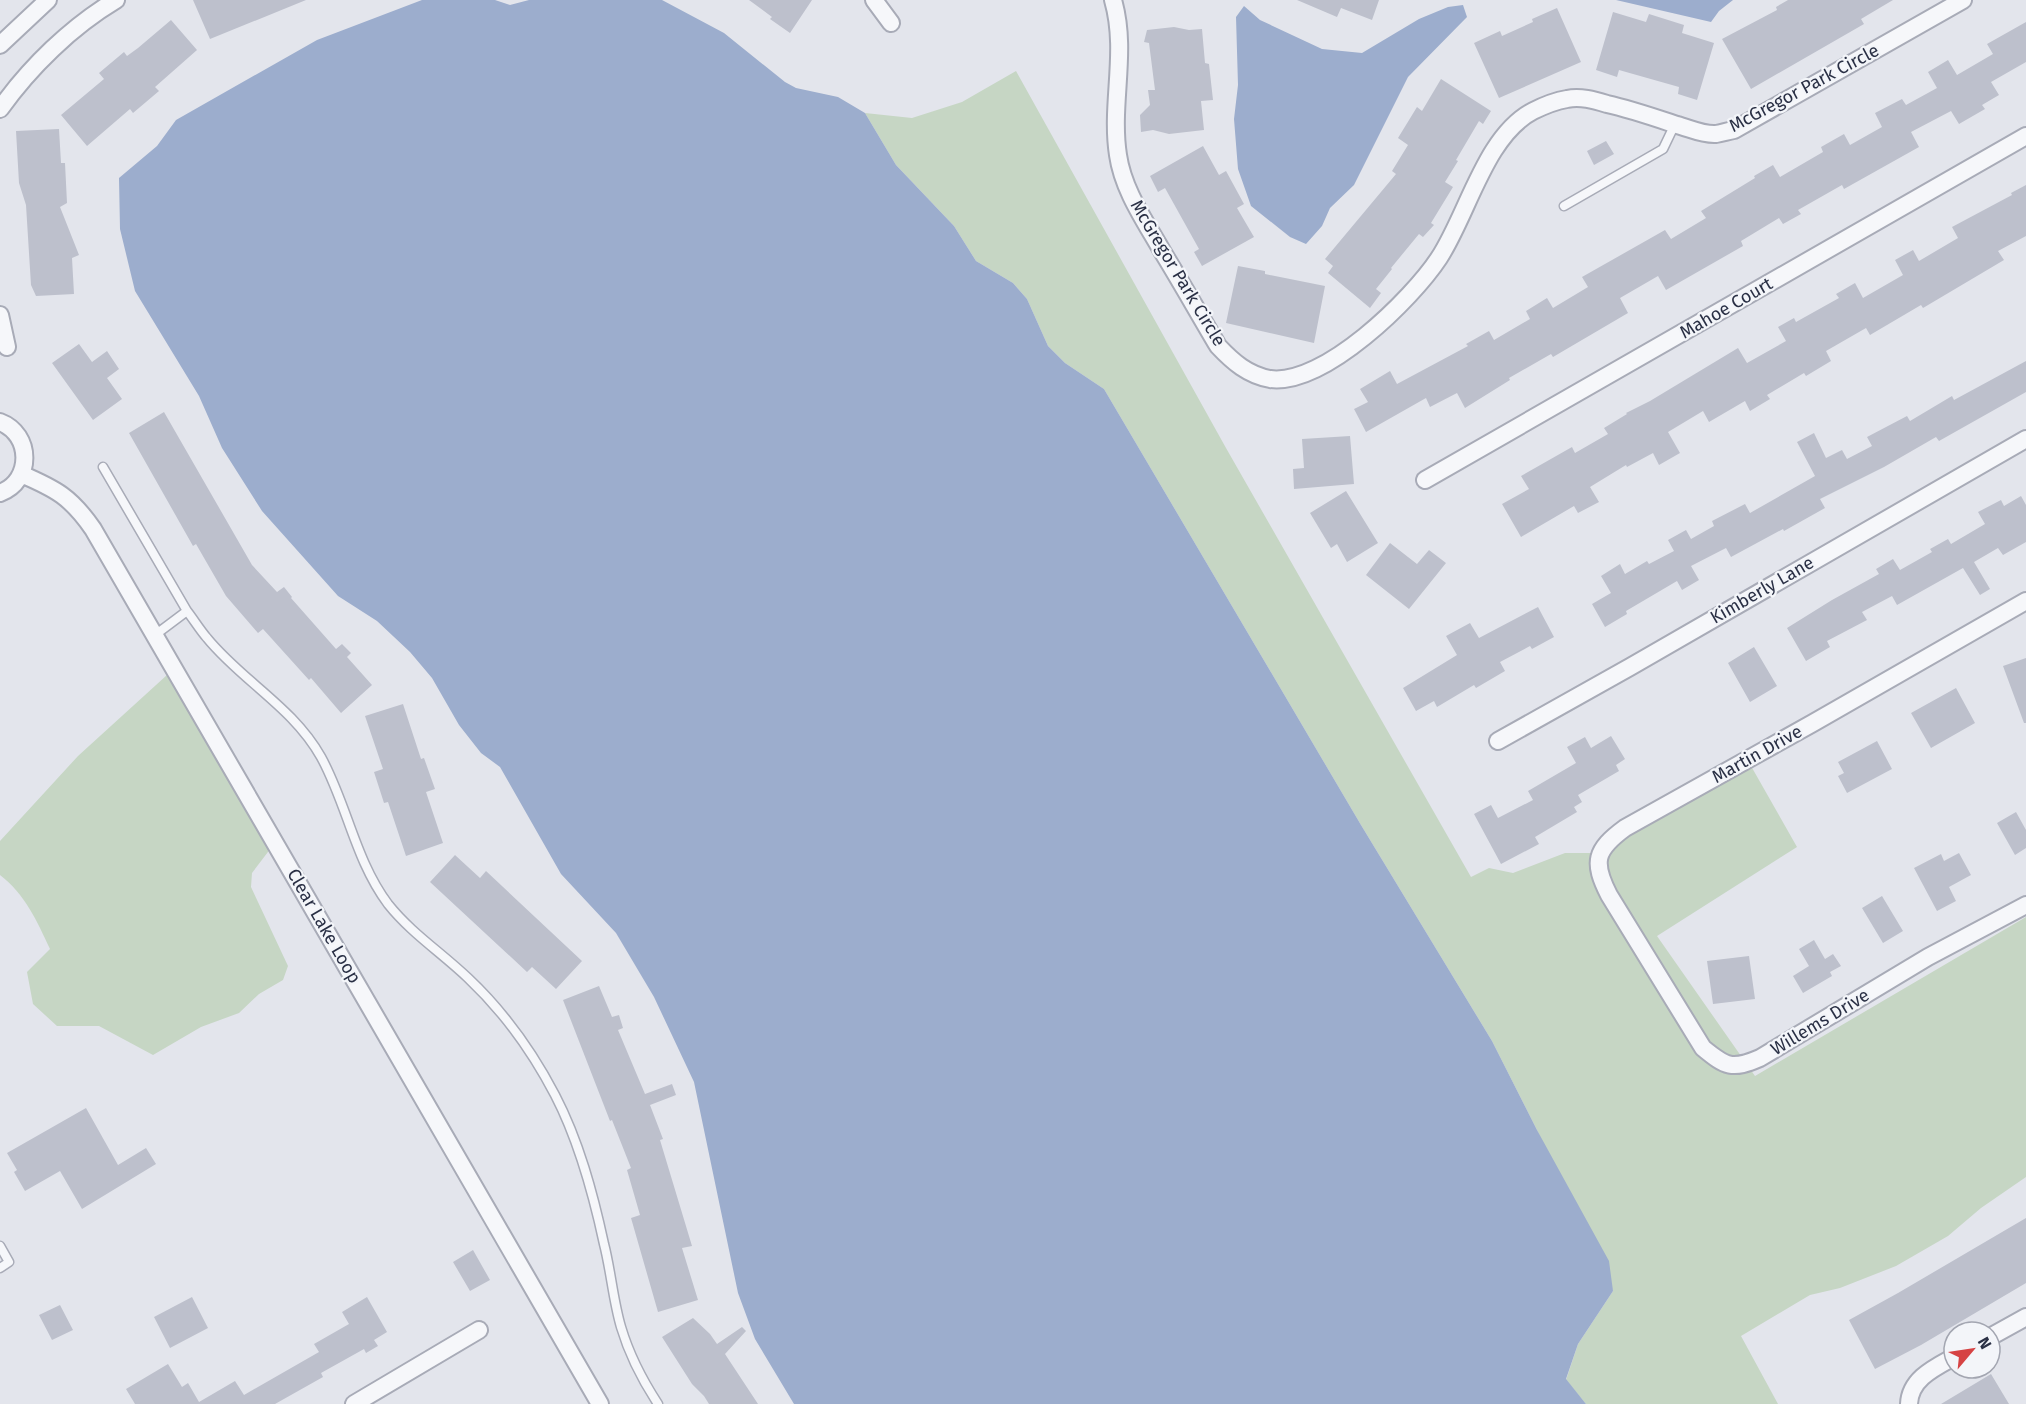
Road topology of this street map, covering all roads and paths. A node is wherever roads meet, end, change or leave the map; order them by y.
1 (48, 0) edge
2 (116, 0) edge
3 (874, 0) edge
4 (1113, 0) edge
5 (1963, 0) edge
6 (891, 23) dead end
7 (0, 45) edge
8 (0, 110) edge
9 (1675, 124) junction
10 (2026, 136) edge
11 (1564, 206) dead end
12 (0, 315) edge
13 (7, 347) dead end
14 (0, 422) edge
15 (2026, 439) edge
16 (103, 467) dead end
17 (21, 474) junction
18 (1425, 480) dead end
19 (0, 492) edge
20 (2026, 600) edge
21 (187, 611) junction
22 (155, 635) junction
23 (1498, 741) dead end
24 (2026, 905) edge
25 (1650, 961) joint
26 (0, 1246) edge
27 (0, 1268) edge
28 (2026, 1317) edge
29 (479, 1330) dead end
30 (2002, 1330) edge
31 (1942, 1364) edge
32 (354, 1404) edge
33 (600, 1404) edge
34 (658, 1404) edge
35 (1909, 1404) edge

1 - 7 street
2 - 8 street
3 - 6 street
4 - 9 street, McGregor Park Circle
5 - 9 street, McGregor Park Circle
9 - 11 lane
10 - 18 street, Mahoe Court
12 - 13 street
14 - 17 street
15 - 23 street, Kimberly Lane
16 - 21 lane
17 - 19 street
17 - 22 street, Clear Lake Loop
20 - 25 street, Martin Drive
21 - 22 lane
21 - 34 lane
22 - 33 street, Clear Lake Loop
24 - 25 street, Willems Drive
26 - 27 lane
28 - 30 street
29 - 32 street
31 - 35 street

